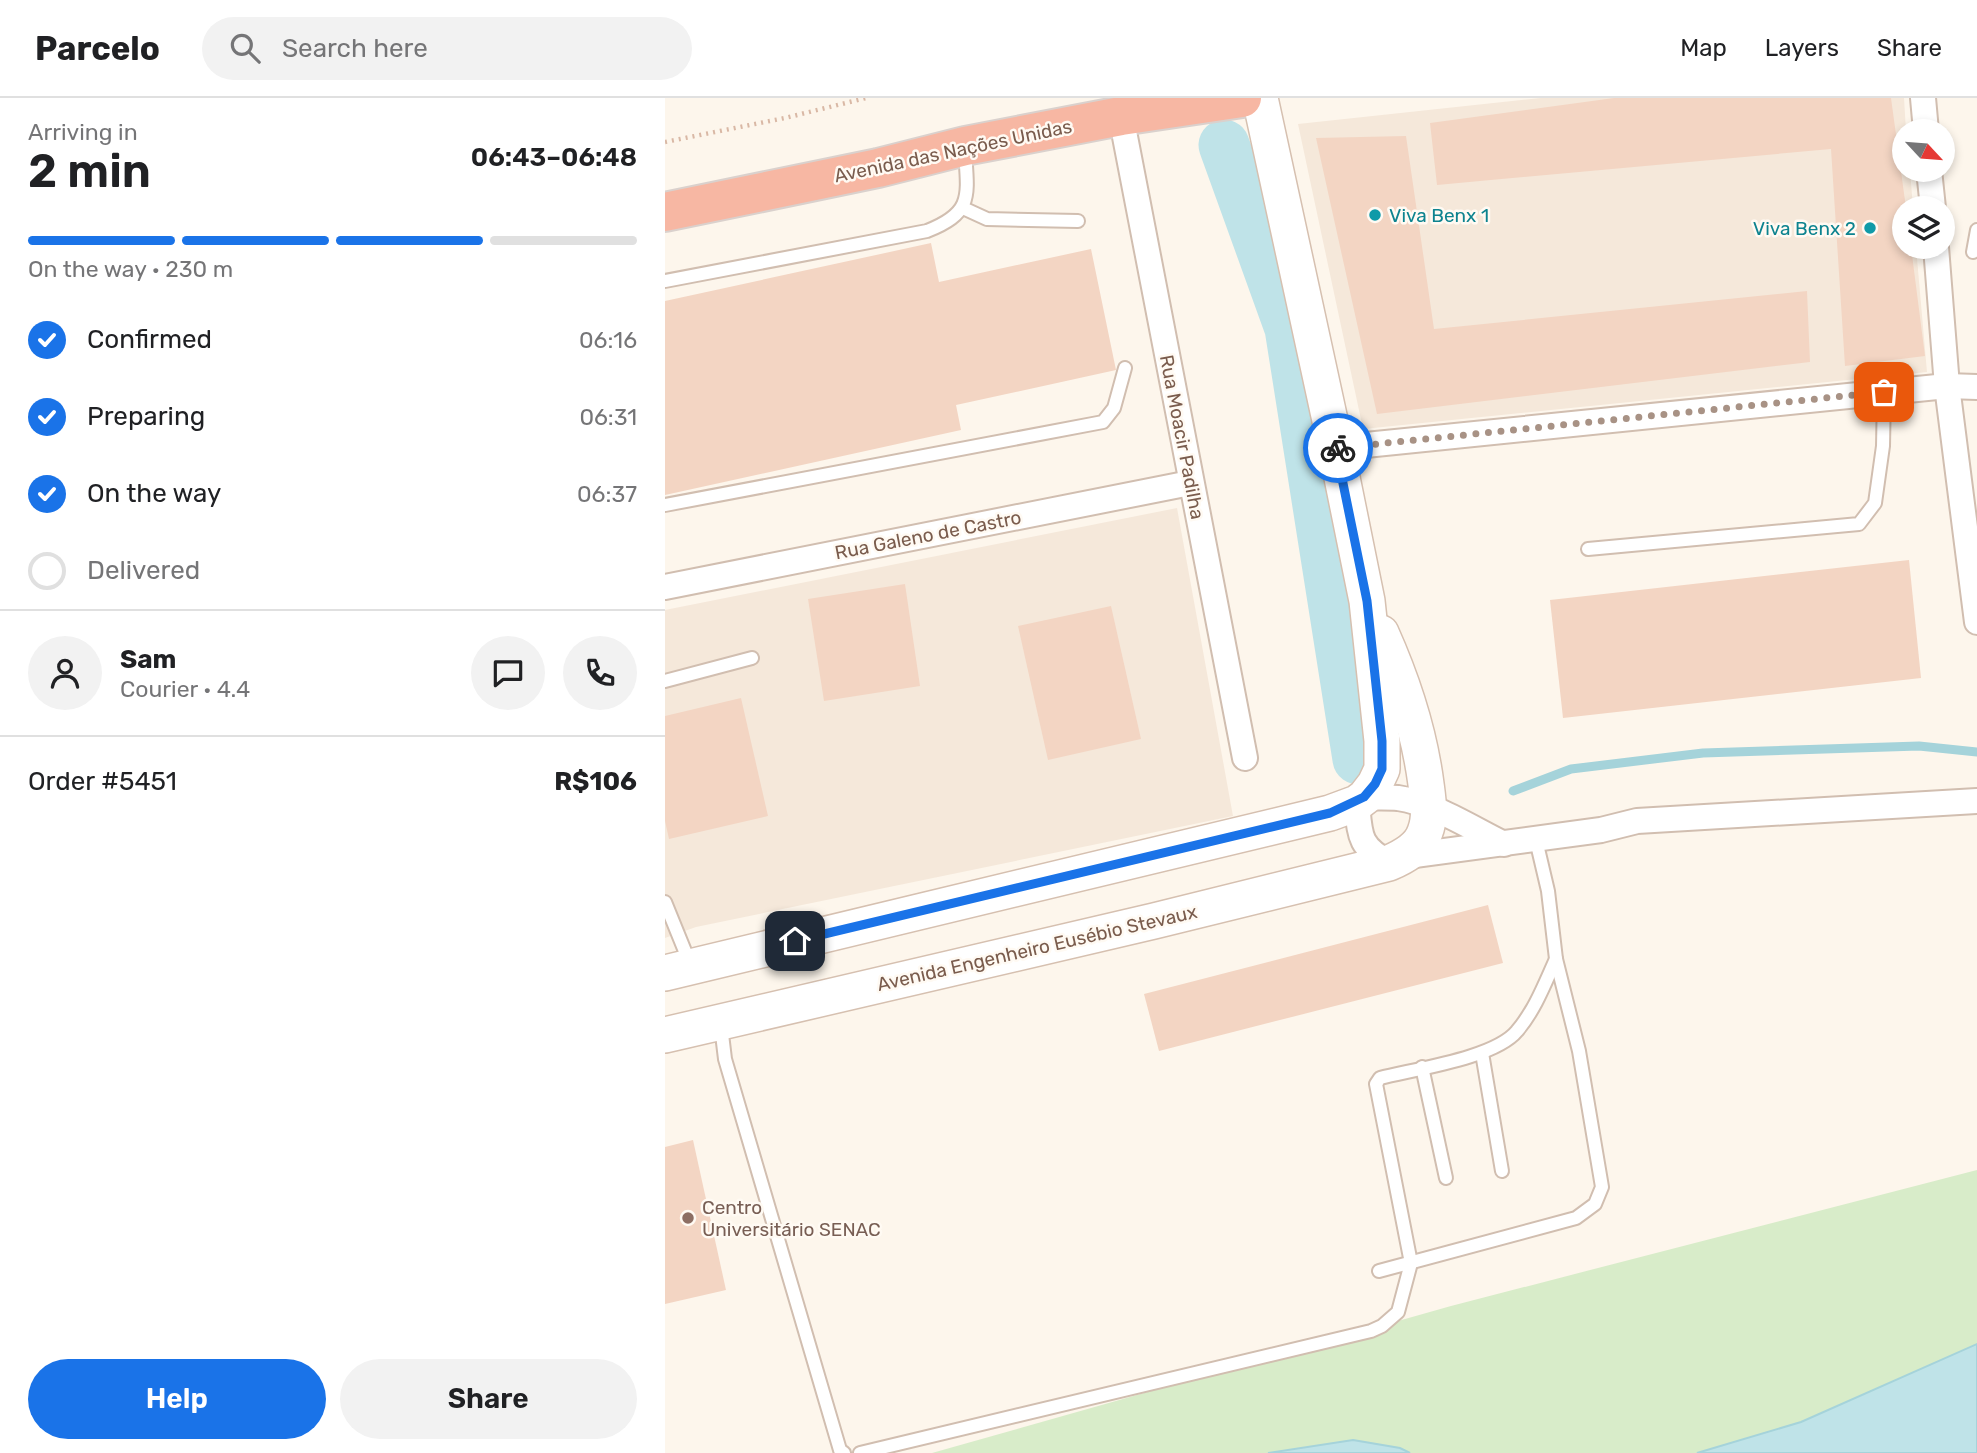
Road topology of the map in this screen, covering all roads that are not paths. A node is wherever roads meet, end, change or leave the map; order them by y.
1 (1244, 98) edge
2 (1923, 98) edge
3 (1138, 113) junction
4 (1925, 119) edge
5 (965, 146) junction
6 (963, 208) junction
7 (665, 212) edge
8 (1078, 221) dead end
9 (1977, 230) edge
10 (1973, 252) dead end
11 (1937, 259) edge
12 (665, 281) edge
13 (1125, 368) dead end
14 (1947, 386) junction
15 (1977, 387) edge
16 (1884, 392) junction
17 (1336, 449) junction
18 (1190, 482) junction
19 (665, 505) edge
20 (1588, 549) dead end
21 (665, 587) edge
22 (1367, 601) junction
23 (1977, 622) edge
24 (752, 658) dead end
25 (665, 681) edge
26 (1245, 758) dead end
27 (1361, 800) junction
28 (1977, 801) edge
29 (1429, 808) junction
30 (1536, 840) junction
31 (1505, 844) junction
32 (1398, 859) junction
33 (665, 902) edge
34 (1556, 959) junction
35 (678, 970) edge
36 (720, 1022) junction
37 (665, 1035) edge
38 (1482, 1053) junction
39 (1422, 1067) junction
40 (1502, 1171) dead end
41 (1446, 1178) dead end
42 (1411, 1263) junction
43 (1379, 1271) dead end
44 (844, 1453) edge
45 (860, 1453) edge

1 - 3 highway, Avenida das Nações Unidas
1 - 17 main road
2 - 4 street
3 - 5 highway, Avenida das Nações Unidas
3 - 18 street, Rua Moacir Padilha
5 - 6 lane
5 - 7 highway, Avenida das Nações Unidas
6 - 8 lane
6 - 12 lane
9 - 10 lane
11 - 14 street
13 - 19 lane
14 - 15 street
14 - 16 street
14 - 23 street
16 - 17 street
16 - 20 lane
17 - 22 main road
18 - 21 street, Rua Galeno de Castro
18 - 26 street, Rua Moacir Padilha
22 - 27 main road
22 - 29 main road
24 - 25 lane
27 - 29 street
27 - 32 street
27 - 35 main road
28 - 30 street, Avenida Engenheiro Eusébio Stevaux
29 - 31 street
29 - 32 main road
30 - 31 street, Avenida Engenheiro Eusébio Stevaux
30 - 34 lane
31 - 32 street, Avenida Engenheiro Eusébio Stevaux
32 - 36 main road, Avenida Engenheiro Eusébio Stevaux
33 - 35 lane
34 - 38 lane
34 - 42 lane
36 - 37 main road, Avenida Engenheiro Eusébio Stevaux
36 - 44 lane
38 - 39 lane
38 - 40 lane
39 - 41 lane
39 - 42 lane
42 - 43 lane
42 - 45 lane

